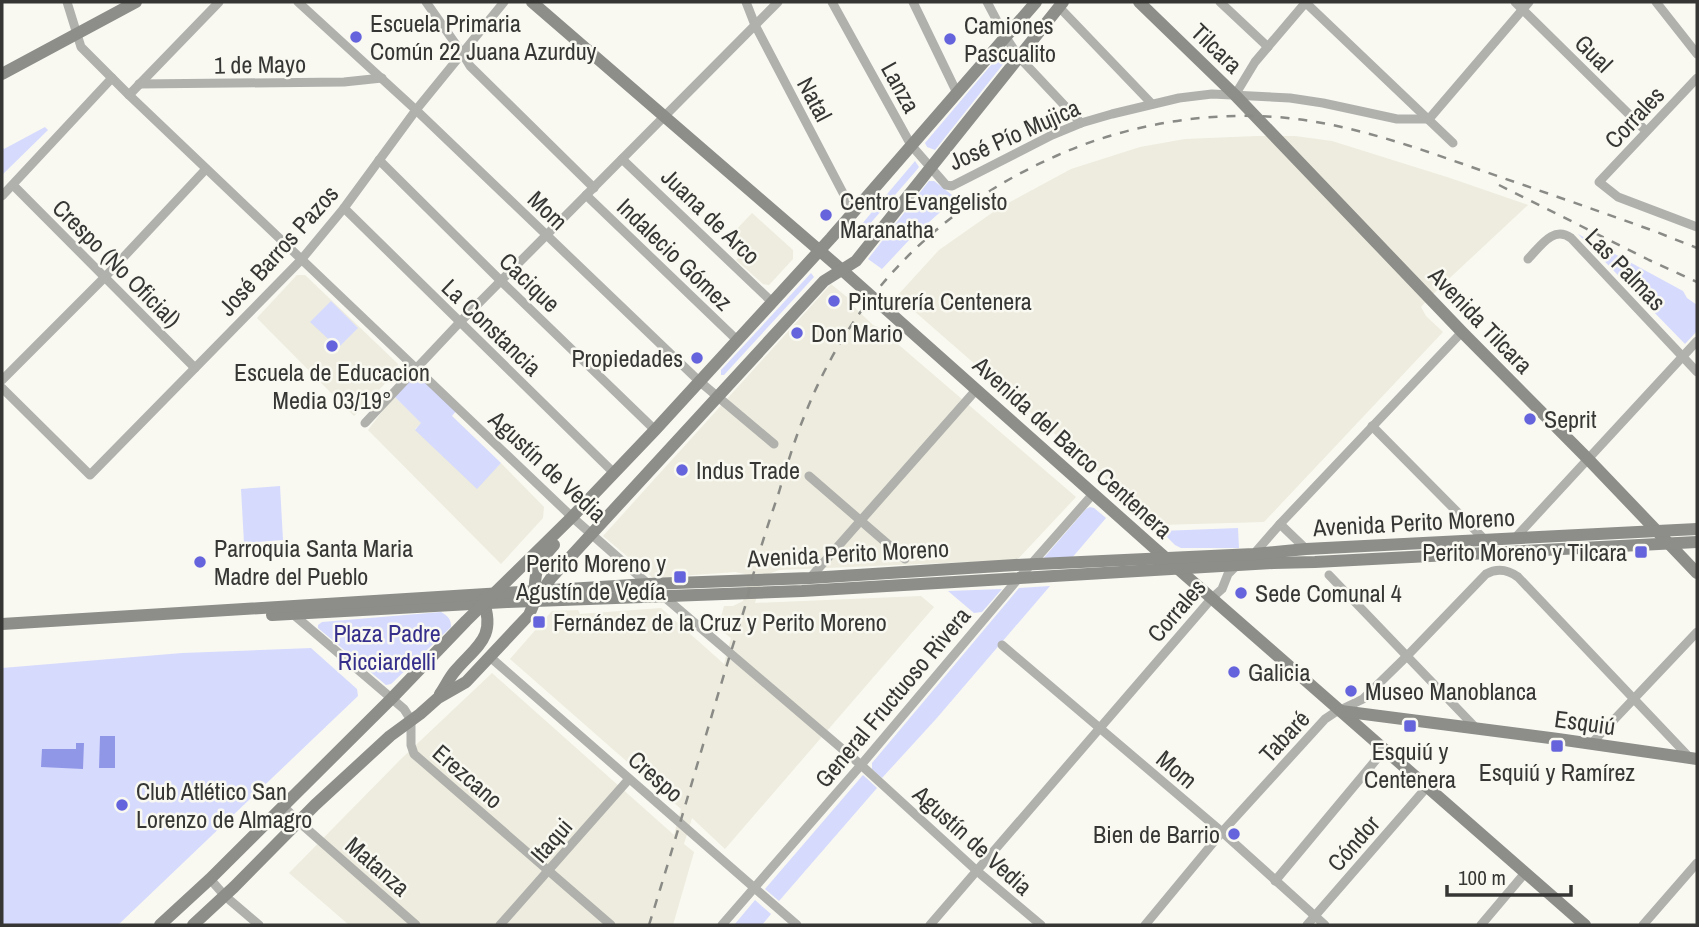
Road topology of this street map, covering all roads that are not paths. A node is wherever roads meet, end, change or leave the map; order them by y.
1 (68, 2) edge
2 (136, 2) edge
3 (219, 2) edge
4 (298, 2) edge
5 (426, 2) edge
6 (504, 2) edge
7 (532, 2) edge
8 (746, 2) edge
9 (778, 2) edge
10 (832, 2) edge
11 (913, 2) edge
12 (987, 2) edge
13 (1036, 2) edge
14 (1139, 2) edge
15 (1220, 2) edge
16 (1306, 2) edge
17 (1515, 2) edge
18 (1656, 2) edge
19 (1061, 4) edge
20 (1526, 6) edge
21 (755, 25) junction
22 (77, 34) junction
23 (1005, 36) junction
24 (1268, 47) junction
25 (462, 53) junction
26 (1697, 54) edge
27 (1019, 57) junction
28 (2, 74) edge
29 (112, 78) junction
30 (382, 78) junction
31 (1697, 78) edge
32 (139, 84) junction
33 (957, 93) junction
34 (128, 95) junction
35 (1235, 95) junction
36 (1152, 104) junction
37 (416, 110) junction
38 (664, 117) junction
39 (1429, 119) junction
40 (1081, 123) junction
41 (1646, 131) junction
42 (1453, 143) dead end
43 (911, 145) junction
44 (622, 159) junction
45 (379, 160) junction
46 (206, 169) junction
47 (930, 169) junction
48 (13, 185) junction
49 (946, 185) joint
50 (594, 188) junction
51 (586, 195) junction
52 (2, 196) edge
53 (344, 208) junction
54 (853, 212) junction
55 (1697, 227) edge
56 (546, 235) junction
57 (819, 250) junction
58 (1528, 259) dead end
59 (302, 260) junction
60 (842, 270) junction
61 (104, 278) junction
62 (501, 281) junction
63 (772, 302) junction
64 (460, 322) junction
65 (1462, 332) junction
66 (737, 340) junction
67 (1697, 341) edge
68 (1683, 356) junction
69 (195, 368) junction
70 (418, 369) junction
71 (1697, 372) edge
72 (2, 380) edge
73 (699, 381) junction
74 (2, 388) edge
75 (976, 390) junction
76 (717, 397) junction
77 (365, 423) dead end
78 (1372, 426) junction
79 (655, 430) junction
80 (774, 444) dead end
81 (1588, 460) junction
82 (614, 473) junction
83 (808, 476) dead end
84 (1093, 494) junction
85 (570, 519) junction
86 (860, 521) junction
87 (1280, 524) junction
88 (1697, 529) edge
89 (1655, 531) junction
90 (591, 533) junction
91 (1516, 538) junction
92 (1485, 540) junction
93 (1697, 542) edge
94 (1669, 544) junction
95 (1306, 549) junction
96 (1254, 554) junction
97 (1166, 558) junction
98 (905, 559) dead end
99 (1030, 565) junction
100 (1235, 566) junction
101 (1179, 569) junction
102 (1697, 573) edge
103 (1329, 575) dead end
104 (810, 578) junction
105 (1018, 579) junction
106 (648, 584) junction
107 (495, 594) junction
108 (537, 595) junction
109 (664, 597) junction
110 (1212, 598) junction
111 (483, 599) junction
112 (294, 615) junction
113 (2, 624) edge
114 (2, 631) edge
115 (1697, 632) edge
116 (1002, 645) dead end
117 (1407, 656) junction
118 (490, 657) junction
119 (392, 698) junction
120 (438, 698) junction
121 (1634, 700) junction
122 (1341, 710) junction
123 (1387, 715) junction
124 (411, 720) junction
125 (1475, 727) junction
126 (1099, 728) junction
127 (1591, 744) junction
128 (1383, 748) junction
129 (1694, 758) edge
130 (861, 765) junction
131 (629, 779) junction
132 (1427, 787) junction
133 (283, 806) junction
134 (299, 822) junction
135 (1222, 832) junction
136 (1697, 863) edge
137 (550, 870) junction
138 (977, 872) junction
139 (1525, 873) junction
140 (210, 879) junction
141 (1275, 881) junction
142 (755, 887) junction
143 (225, 896) junction
144 (1315, 916) junction
145 (160, 925) edge
146 (193, 925) edge
147 (259, 925) edge
148 (416, 925) edge
149 (500, 925) edge
150 (611, 925) edge
151 (722, 925) edge
152 (797, 925) edge
153 (930, 925) edge
154 (1041, 925) edge
155 (1144, 925) edge
156 (1307, 925) edge
157 (1325, 925) edge
158 (1481, 925) edge
159 (1585, 925) edge
160 (1643, 925) edge

1 - 22 street, Agustín de Vedia
2 - 22 main road
3 - 32 street
4 - 30 street, Mom
5 - 25 street, Indalecio Gómez
6 - 25 street, José Barros Pazos
7 - 38 main road, Avenida del Barco Centenera
8 - 21 street, Natal
9 - 21 street
10 - 43 street, Lanza
11 - 33 street
12 - 23 street
13 - 23 main road
14 - 35 main road, Tilcara
15 - 24 street
16 - 24 street
16 - 39 street
17 - 20 street, Gual
18 - 26 street
19 - 27 main road
19 - 36 street
20 - 39 street
20 - 41 street, Gual
21 - 38 street
21 - 54 street, Natal
22 - 28 main road
22 - 29 street, Agustín de Vedia
23 - 27 street
23 - 33 main road
24 - 35 street
25 - 37 street, José Barros Pazos
25 - 50 street, Indalecio Gómez
27 - 40 street
27 - 47 main road
29 - 34 street, Agustín de Vedia
29 - 48 street
30 - 32 street, 1 de Mayo
30 - 37 street, Mom
31 - 41 street, Corrales
32 - 34 street
33 - 43 main road
34 - 46 street, Agustín de Vedia
35 - 36 street, José Pío Mujica
35 - 39 street, José Pío Mujica
35 - 65 main road, Avenida Tilcara
36 - 40 street, José Pío Mujica
37 - 45 street, José Barros Pazos
37 - 56 street, Mom
38 - 44 street
38 - 57 main road, Avenida del Barco Centenera
39 - 42 street
40 - 49 street, José Pío Mujica
41 - 55 street, Corrales
43 - 47 street, Lanza
43 - 54 main road
44 - 50 street
44 - 63 street, Juana de Arco
45 - 53 street, José Barros Pazos
45 - 62 street, Cacique
46 - 59 street, Agustín de Vedia
46 - 61 street
47 - 49 street, Lanza
47 - 60 main road
48 - 52 street
48 - 61 street, Crespo (No Oficial)
50 - 51 street
51 - 56 street
51 - 66 street, Indalecio Gómez
53 - 59 street, José Barros Pazos
53 - 64 street, La Constancia
54 - 57 main road
56 - 62 street
56 - 73 street, Mom
57 - 60 main road, Avenida del Barco Centenera
57 - 63 main road
58 - 68 street, Las Palmas
59 - 69 street, José Barros Pazos
59 - 70 street, Agustín de Vedia
60 - 75 main road, Avenida del Barco Centenera
60 - 76 main road
61 - 69 street, Crespo (No Oficial)
61 - 72 street
62 - 64 street
62 - 79 street, Cacique
63 - 66 main road
64 - 70 street
64 - 82 street, La Constancia
65 - 78 street, Corrales
65 - 81 main road, Avenida Tilcara
66 - 73 main road
67 - 68 street
68 - 71 street, Las Palmas
68 - 81 street
69 - 74 street, José Barros Pazos
70 - 77 street
70 - 85 street, Agustín de Vedia
73 - 76 street, Mom
73 - 79 main road
75 - 84 main road, Avenida del Barco Centenera
75 - 86 street
76 - 80 street, Mom
76 - 90 main road
78 - 87 street, Corrales
78 - 92 street
79 - 82 main road
81 - 89 main road, Avenida Tilcara
81 - 91 street
82 - 85 main road
83 - 86 street
84 - 97 main road, Avenida del Barco Centenera
84 - 99 street, General Fructuoso Rivera
85 - 90 street, Agustín de Vedia
85 - 107 main road
85 - 108 main road
86 - 98 street
86 - 104 street
87 - 95 street
87 - 96 street, Corrales
88 - 89 main road, Avenida Perito Moreno
89 - 91 main road, Avenida Perito Moreno
89 - 94 main road, Avenida Tilcara
90 - 106 street, Agustín de Vedia
90 - 108 main road
91 - 92 main road, Avenida Perito Moreno
92 - 95 main road, Avenida Perito Moreno
93 - 94 main road, Avenida Perito Moreno
94 - 100 main road, Avenida Perito Moreno
94 - 102 main road, Avenida Tilcara
95 - 96 main road, Avenida Perito Moreno
96 - 97 main road, Avenida Perito Moreno
96 - 100 street, Corrales
97 - 99 main road, Avenida Perito Moreno
97 - 101 main road, Avenida del Barco Centenera
99 - 104 main road, Avenida Perito Moreno
99 - 105 street, General Fructuoso Rivera
100 - 101 main road, Avenida Perito Moreno
100 - 110 street, Corrales
101 - 105 main road, Avenida Perito Moreno
101 - 110 main road, Avenida del Barco Centenera
103 - 117 street
104 - 106 main road, Avenida Perito Moreno
105 - 109 main road, Avenida Perito Moreno
105 - 130 street, General Fructuoso Rivera
106 - 108 main road, Avenida Perito Moreno
106 - 109 street, Agustín de Vedia
107 - 108 main road, Avenida Perito Moreno
107 - 111 main road
108 - 109 main road, Avenida Perito Moreno
108 - 111 main road, Avenida Perito Moreno
108 - 118 main road
109 - 130 street, Agustín de Vedia
110 - 122 main road, Avenida del Barco Centenera
110 - 126 street, Corrales
111 - 112 main road, Avenida Perito Moreno
111 - 113 main road, Avenida Perito Moreno
111 - 119 main road
111 - 120 main road
112 - 114 main road, Avenida Perito Moreno
112 - 119 street
115 - 121 street
116 - 126 street, Mom
117 - 121 street, Tabaré
117 - 122 street, Tabaré
117 - 125 street
118 - 120 main road
118 - 131 street, Crespo
119 - 124 street
119 - 133 main road
120 - 124 main road
121 - 127 street
121 - 129 street
122 - 123 main road, Esquiú
122 - 128 main road, Avenida del Barco Centenera
122 - 135 street, Tabaré
123 - 125 main road, Esquiú
123 - 128 main road
124 - 134 main road
124 - 137 street, Erezcano
125 - 127 main road, Esquiú
126 - 135 street, Mom
126 - 138 street, Corrales
127 - 129 main road, Esquiú
128 - 132 main road, Avenida del Barco Centenera
128 - 141 street
130 - 138 street, Agustín de Vedia
130 - 142 street, General Fructuoso Rivera
131 - 137 street, Itaqui
131 - 142 street, Crespo
132 - 139 main road, Avenida del Barco Centenera
132 - 144 street, Cóndor
133 - 134 street, Matanza
133 - 140 main road
134 - 143 main road
134 - 148 street, Matanza
135 - 141 street, Mom
135 - 155 street, Tabaré
136 - 160 street
137 - 149 street, Itaqui
137 - 150 street, Erezcano
138 - 153 street, Corrales
138 - 154 street, Agustín de Vedia
139 - 158 street
139 - 159 main road, Avenida del Barco Centenera
140 - 143 street
140 - 145 main road
141 - 144 street, Mom
142 - 151 street, General Fructuoso Rivera
142 - 152 street, Crespo
143 - 146 main road
143 - 147 street
144 - 156 street, Cóndor
144 - 157 street, Mom

